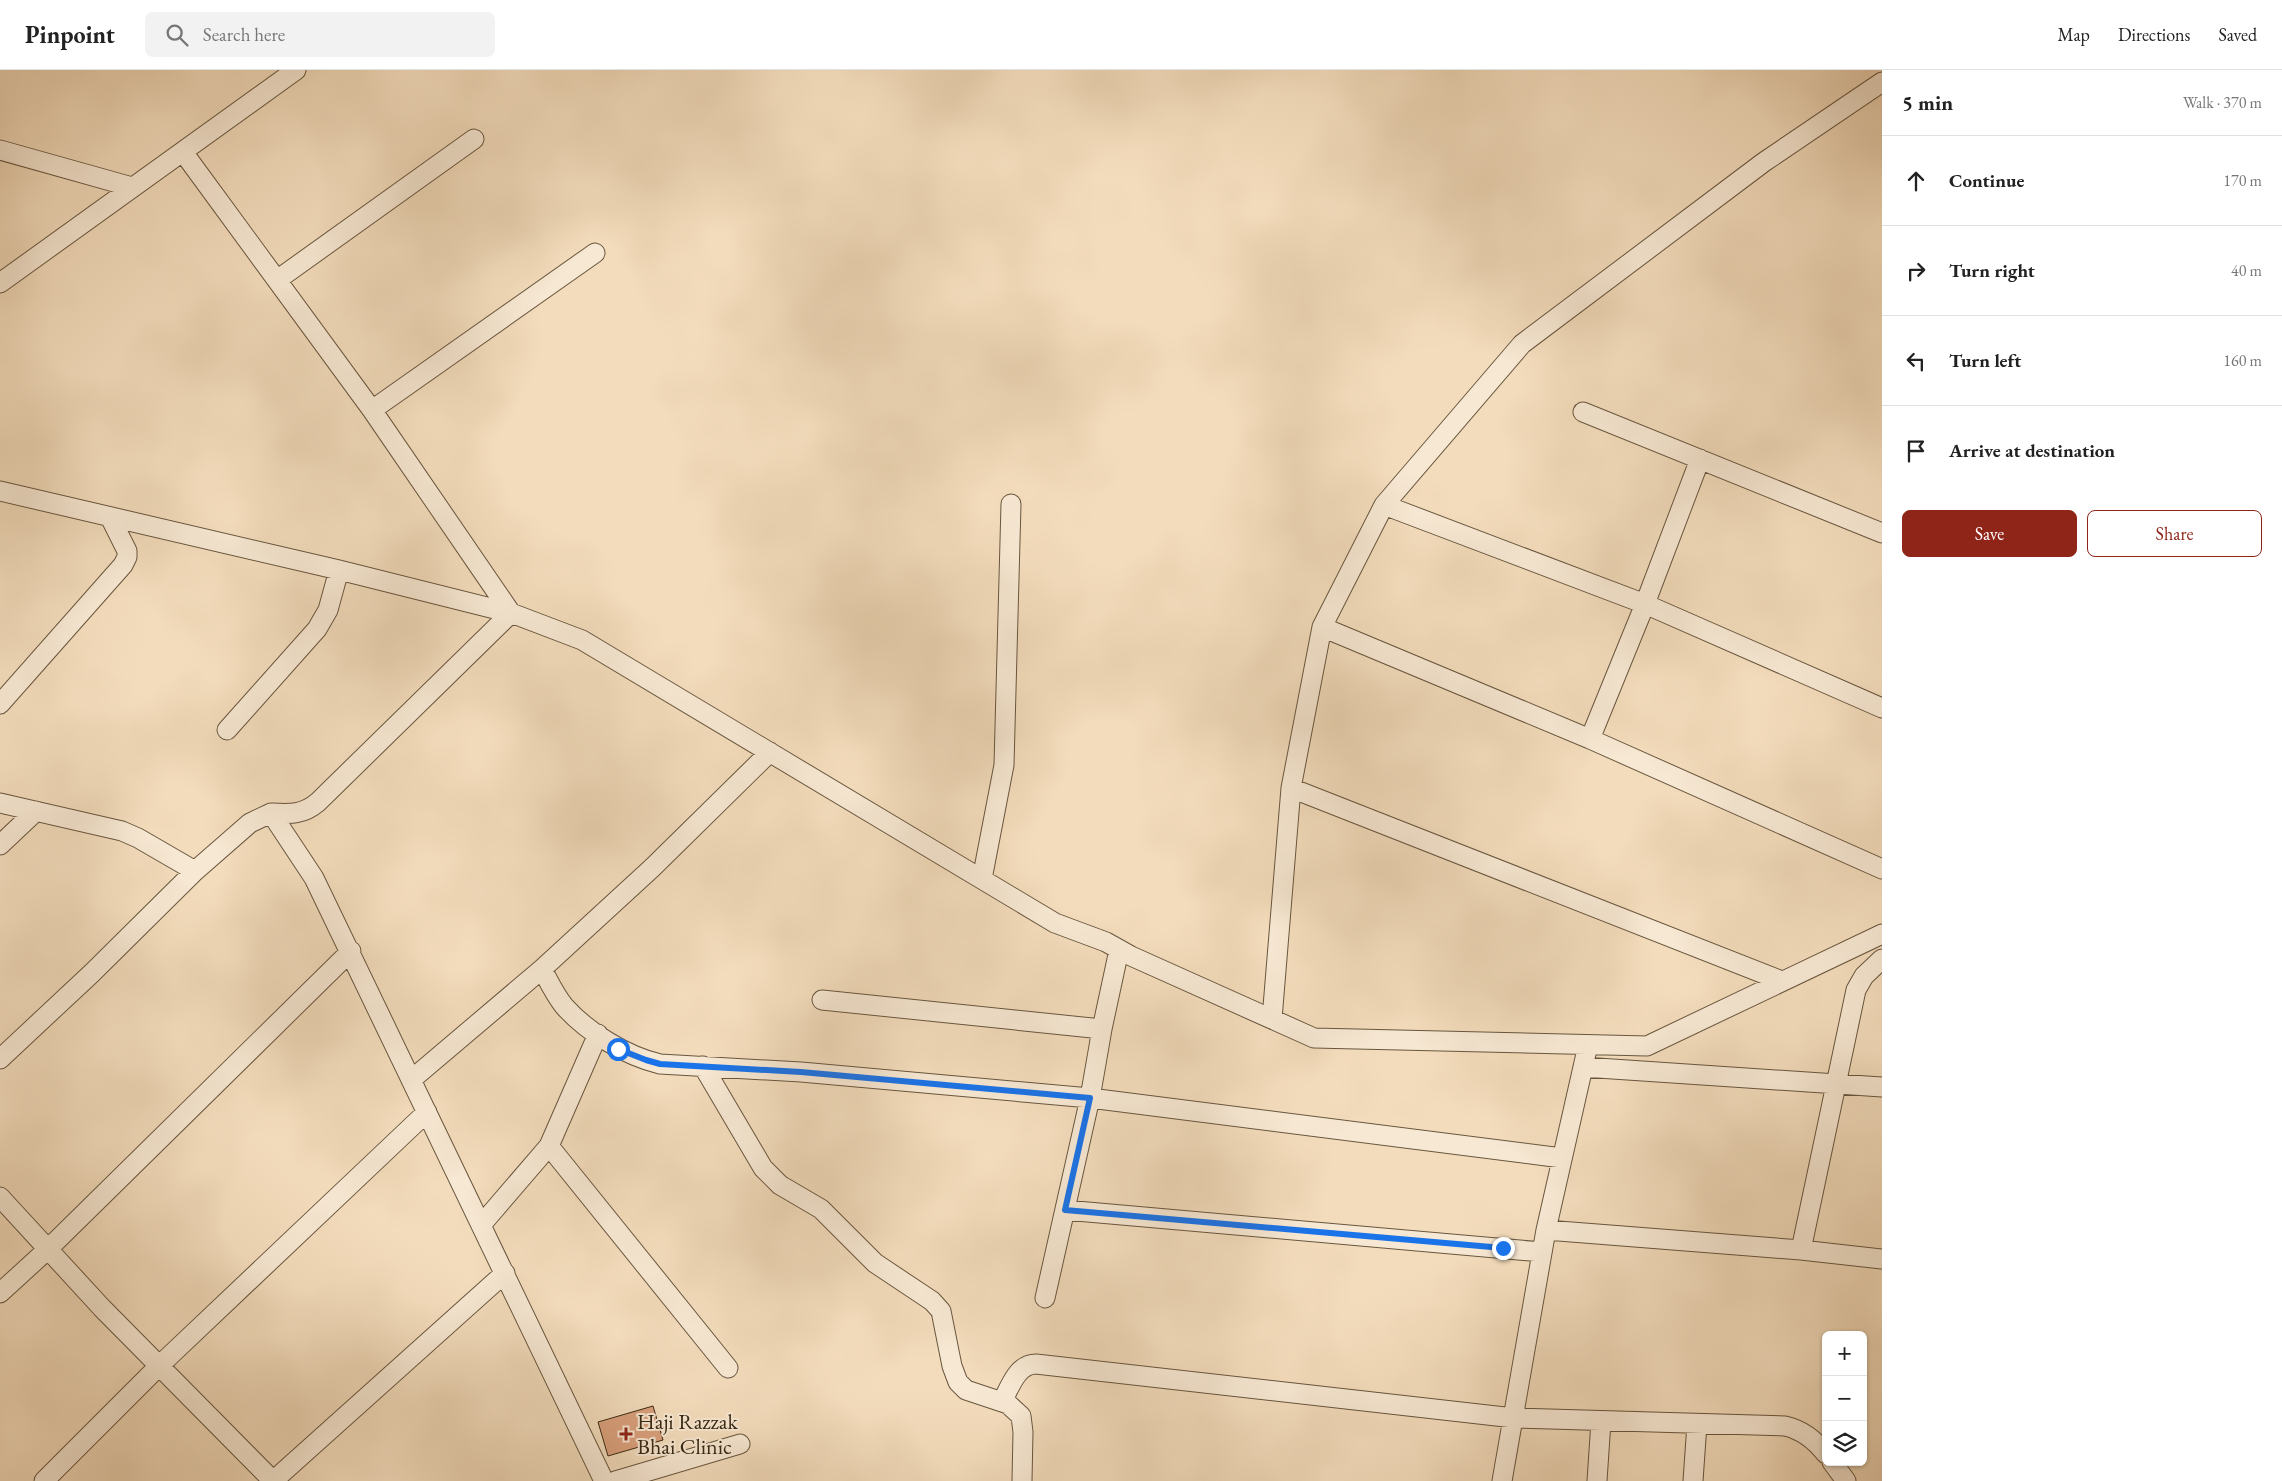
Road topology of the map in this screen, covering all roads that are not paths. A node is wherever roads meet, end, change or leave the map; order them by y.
1 (296, 70) edge
2 (1882, 82) edge
3 (474, 140) dead end
4 (0, 150) edge
5 (183, 152) junction
6 (132, 187) junction
7 (595, 253) dead end
8 (277, 280) junction
9 (0, 282) edge
10 (372, 410) junction
11 (1583, 412) dead end
12 (1700, 459) junction
13 (0, 491) edge
14 (1011, 504) dead end
15 (1384, 505) junction
16 (110, 517) junction
17 (1882, 533) edge
18 (339, 570) junction
19 (1645, 604) junction
20 (511, 613) junction
21 (1322, 627) junction
22 (0, 704) edge
23 (1882, 708) edge
24 (227, 730) dead end
25 (1590, 740) junction
26 (770, 752) junction
27 (1291, 788) junction
28 (0, 803) edge
29 (36, 811) junction
30 (271, 813) junction
31 (0, 845) edge
32 (1882, 869) edge
33 (195, 871) junction
34 (982, 879) junction
35 (1882, 934) edge
36 (1120, 950) junction
37 (350, 951) junction
38 (1882, 959) edge
39 (542, 969) junction
40 (1782, 982) junction
41 (822, 1000) dead end
42 (1272, 1019) junction
43 (1102, 1029) junction
44 (598, 1034) junction
45 (1588, 1045) junction
46 (0, 1059) edge
47 (703, 1066) junction
48 (1583, 1067) junction
49 (412, 1080) junction
50 (1837, 1083) junction
51 (1882, 1087) edge
52 (1090, 1098) junction
53 (427, 1112) junction
54 (549, 1146) junction
55 (1562, 1158) junction
56 (0, 1197) edge
57 (1065, 1210) junction
58 (482, 1224) junction
59 (1546, 1230) junction
60 (47, 1250) junction
61 (1801, 1250) junction
62 (1542, 1252) junction
63 (1882, 1260) edge
64 (505, 1272) junction
65 (0, 1293) edge
66 (1045, 1298) dead end
67 (160, 1365) junction
68 (728, 1368) dead end
69 (1002, 1402) junction
70 (1514, 1418) junction
71 (1601, 1421) junction
72 (1697, 1424) junction
73 (740, 1444) dead end
74 (1822, 1450) edge
75 (1835, 1466) edge
76 (44, 1481) edge
77 (273, 1481) edge
78 (604, 1481) edge
79 (615, 1481) edge
80 (1022, 1481) edge
81 (1502, 1481) edge
82 (1597, 1481) edge
83 (1693, 1481) edge
84 (1846, 1481) edge

1 - 5 street
2 - 15 street
3 - 8 street
4 - 6 street
5 - 6 street
5 - 8 street
6 - 9 street
7 - 10 street
8 - 10 street
10 - 20 street
11 - 12 street
12 - 17 street
12 - 19 street
13 - 16 street
14 - 34 street
15 - 19 street
15 - 21 street
16 - 18 street
16 - 22 street
18 - 20 street
18 - 24 street
19 - 23 street
19 - 25 street
20 - 26 street
20 - 30 street
21 - 25 street
21 - 27 street
25 - 32 street
26 - 34 street
26 - 39 street
27 - 40 street
27 - 42 street
28 - 29 street
29 - 31 street
29 - 33 street
30 - 33 street
30 - 37 street
33 - 46 street
34 - 36 street
35 - 40 street
36 - 42 street
36 - 43 street
37 - 49 street
37 - 60 street
38 - 50 street
39 - 44 street
39 - 49 street
40 - 45 street
41 - 43 street
42 - 45 street
43 - 52 street
44 - 47 street
44 - 54 street
45 - 48 street
47 - 52 street
47 - 69 street
48 - 50 street
48 - 55 street
49 - 53 street
50 - 51 street
50 - 61 street
52 - 55 street
52 - 57 street
53 - 58 street
53 - 67 street
54 - 58 street
54 - 68 street
55 - 59 street
56 - 60 street
57 - 62 street
57 - 66 street
58 - 64 street
59 - 61 street
59 - 62 street
60 - 65 street
60 - 67 street
61 - 63 street
62 - 70 street
64 - 77 street
64 - 78 street
67 - 76 street
67 - 77 street
69 - 70 street
69 - 80 street
70 - 71 street
70 - 81 street
71 - 72 street
71 - 82 street
72 - 74 street
72 - 83 street
73 - 79 street
75 - 84 street

